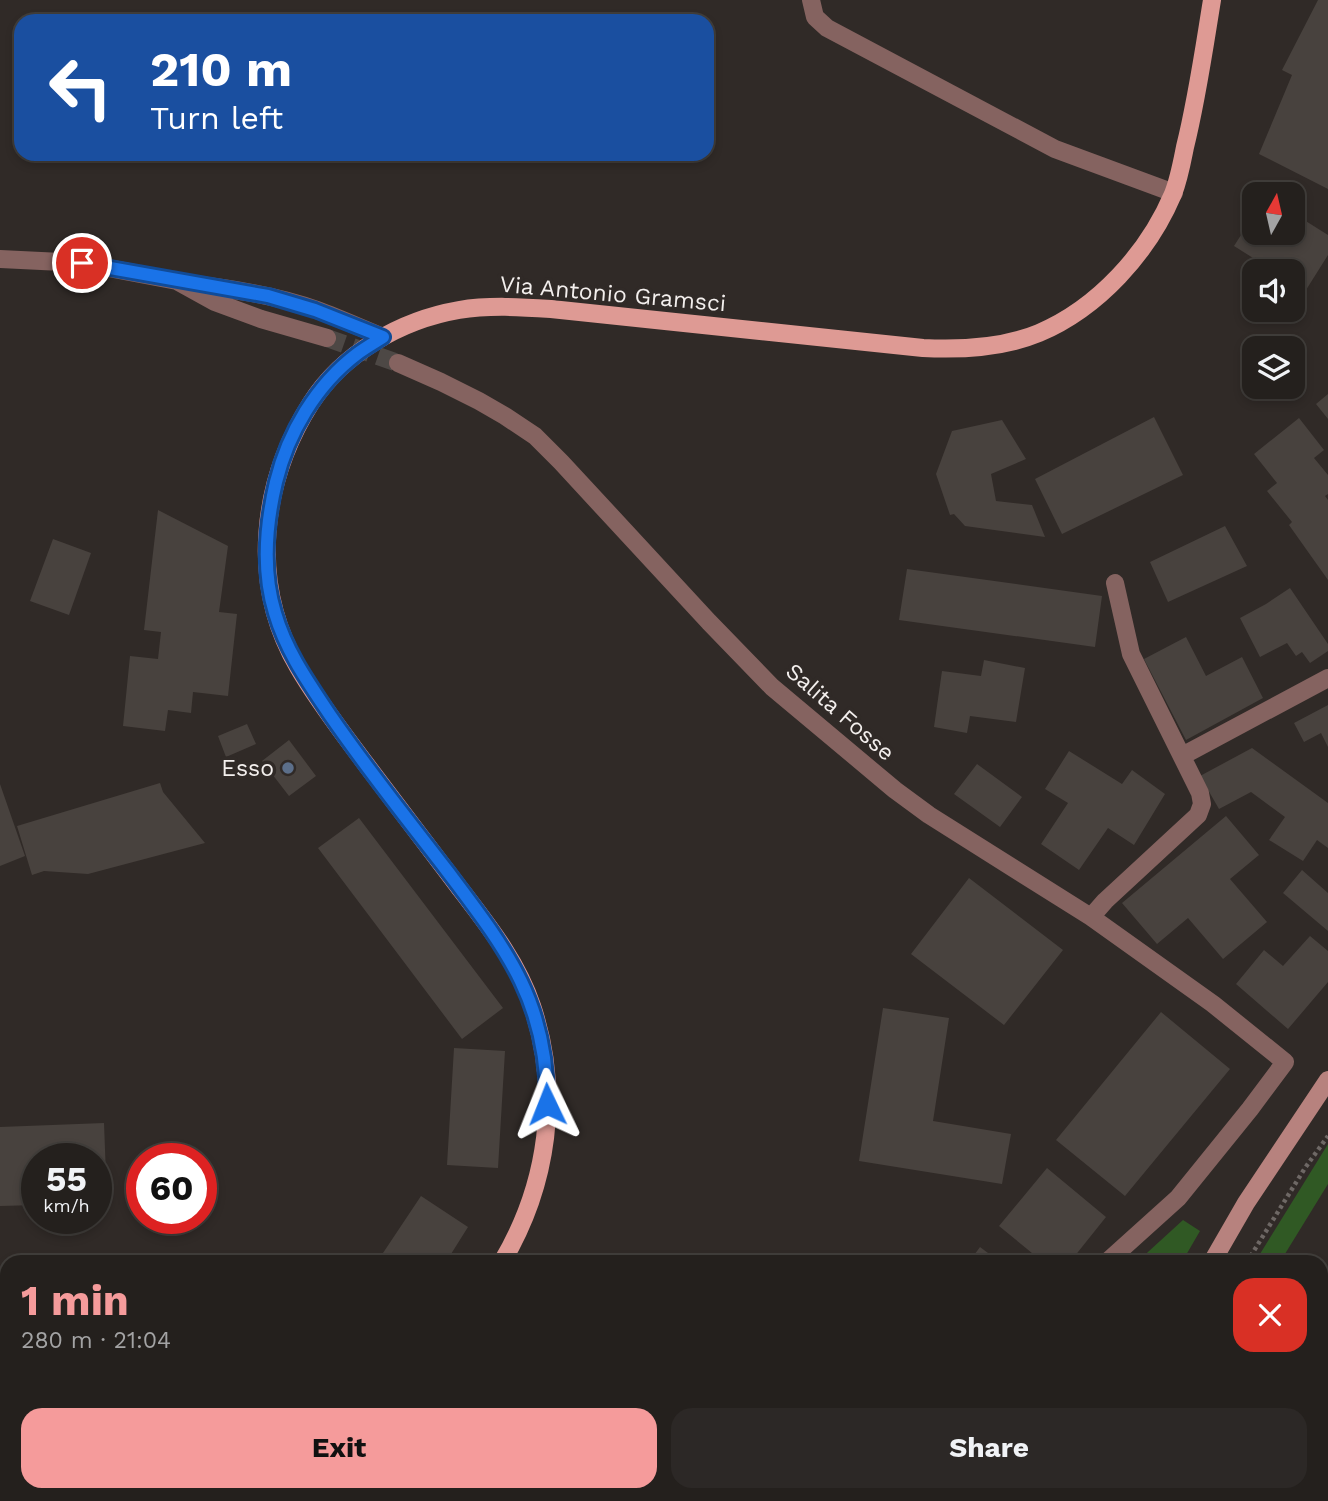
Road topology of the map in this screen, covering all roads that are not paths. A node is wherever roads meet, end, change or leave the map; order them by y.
1 (811, 0) edge
2 (1212, 0) edge
3 (1174, 193) junction
4 (0, 259) edge
5 (177, 281) junction
6 (383, 337) junction
7 (327, 338) tunnel mouth
8 (398, 363) tunnel mouth
9 (1115, 583) dead end
10 (1328, 678) edge
11 (1182, 756) junction
12 (1090, 917) junction
13 (1328, 1080) edge
14 (506, 1255) edge
15 (1115, 1255) edge
16 (1216, 1255) edge

1 - 3 street
2 - 3 main road, Via Antonio Gramsci
3 - 6 main road, Via Antonio Gramsci
4 - 5 street
5 - 6 street
5 - 7 street
6 - 14 main road, Via Antonio Gramsci
8 - 12 street, Salita Fosse
9 - 11 street
10 - 11 street
11 - 12 street
12 - 15 street, Salita Fosse
13 - 16 main road

